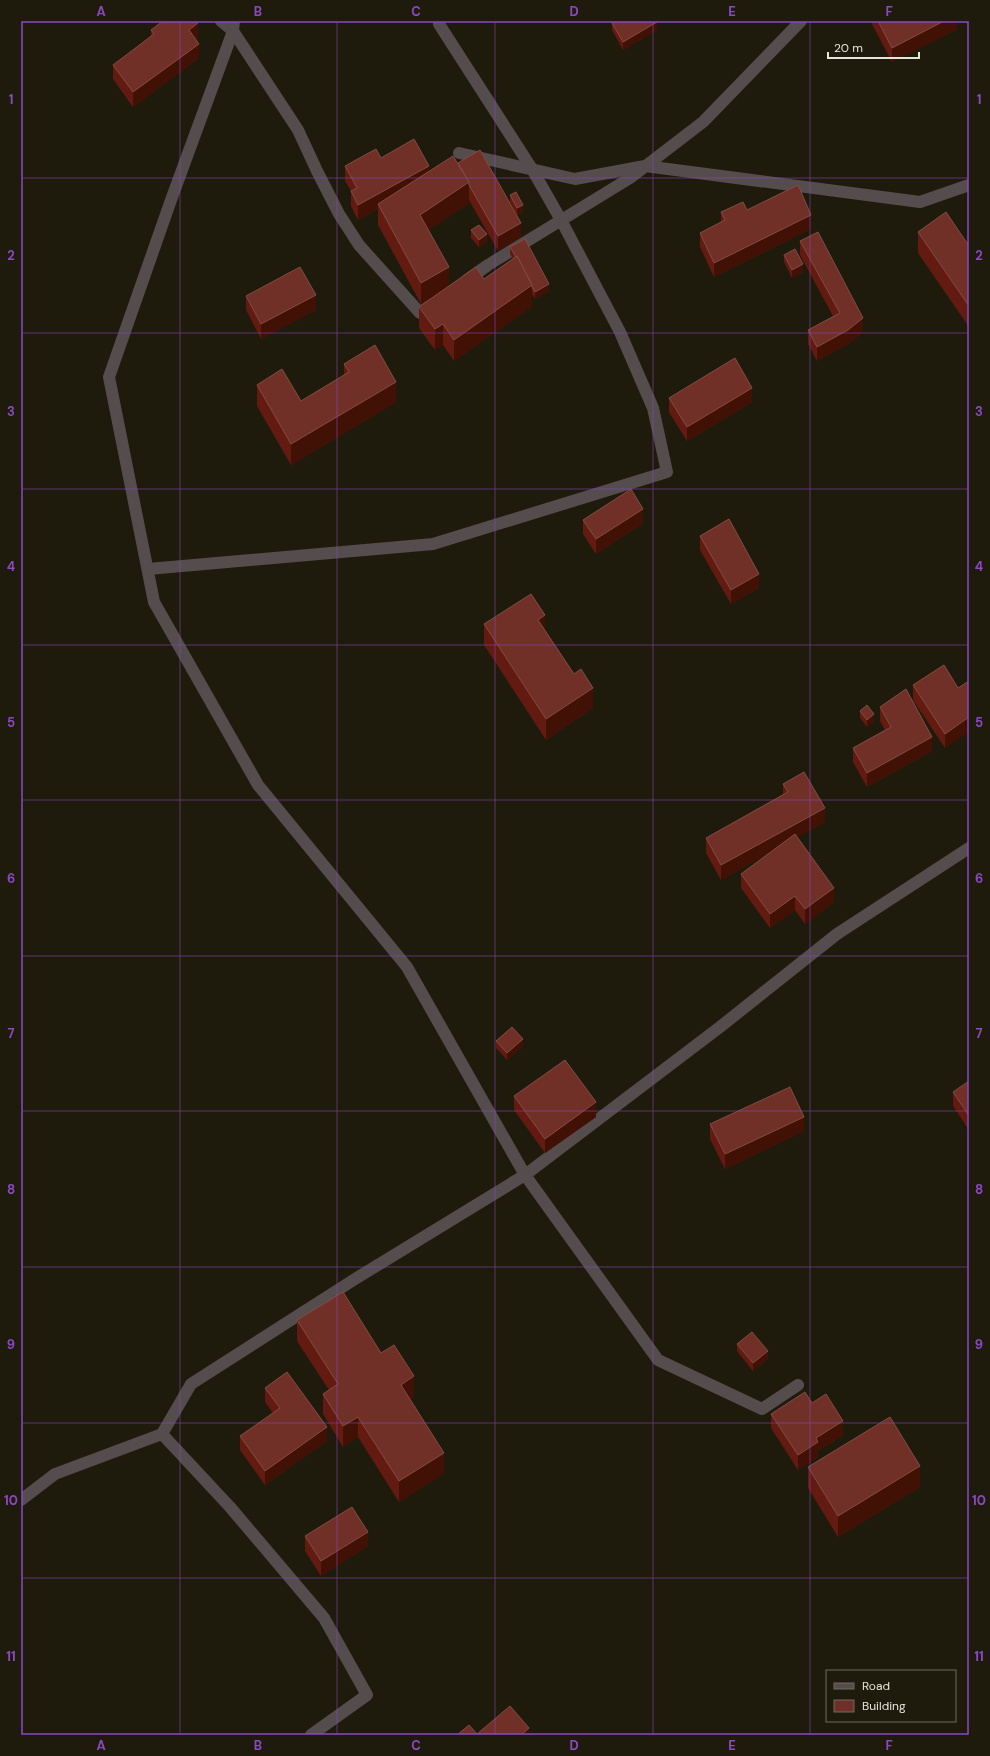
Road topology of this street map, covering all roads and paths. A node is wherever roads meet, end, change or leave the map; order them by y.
1 (221, 21) edge
2 (801, 21) edge
3 (439, 24) dead end
4 (234, 26) edge
5 (459, 153) dead end
6 (645, 166) junction
7 (532, 169) junction
8 (969, 185) edge
9 (562, 220) junction
10 (457, 287) edge
11 (445, 295) edge
12 (148, 569) junction
13 (969, 848) edge
14 (525, 1175) junction
15 (798, 1385) dead end
16 (162, 1434) junction
17 (21, 1500) edge
18 (311, 1735) edge

1 - 4 street
2 - 6 street
3 - 7 street
4 - 11 street
4 - 12 street
5 - 7 street
6 - 7 street
6 - 8 street
6 - 9 street
7 - 9 street
9 - 10 street
9 - 12 street
12 - 14 street
13 - 14 street
14 - 15 street
14 - 16 street
16 - 17 street
16 - 18 street

